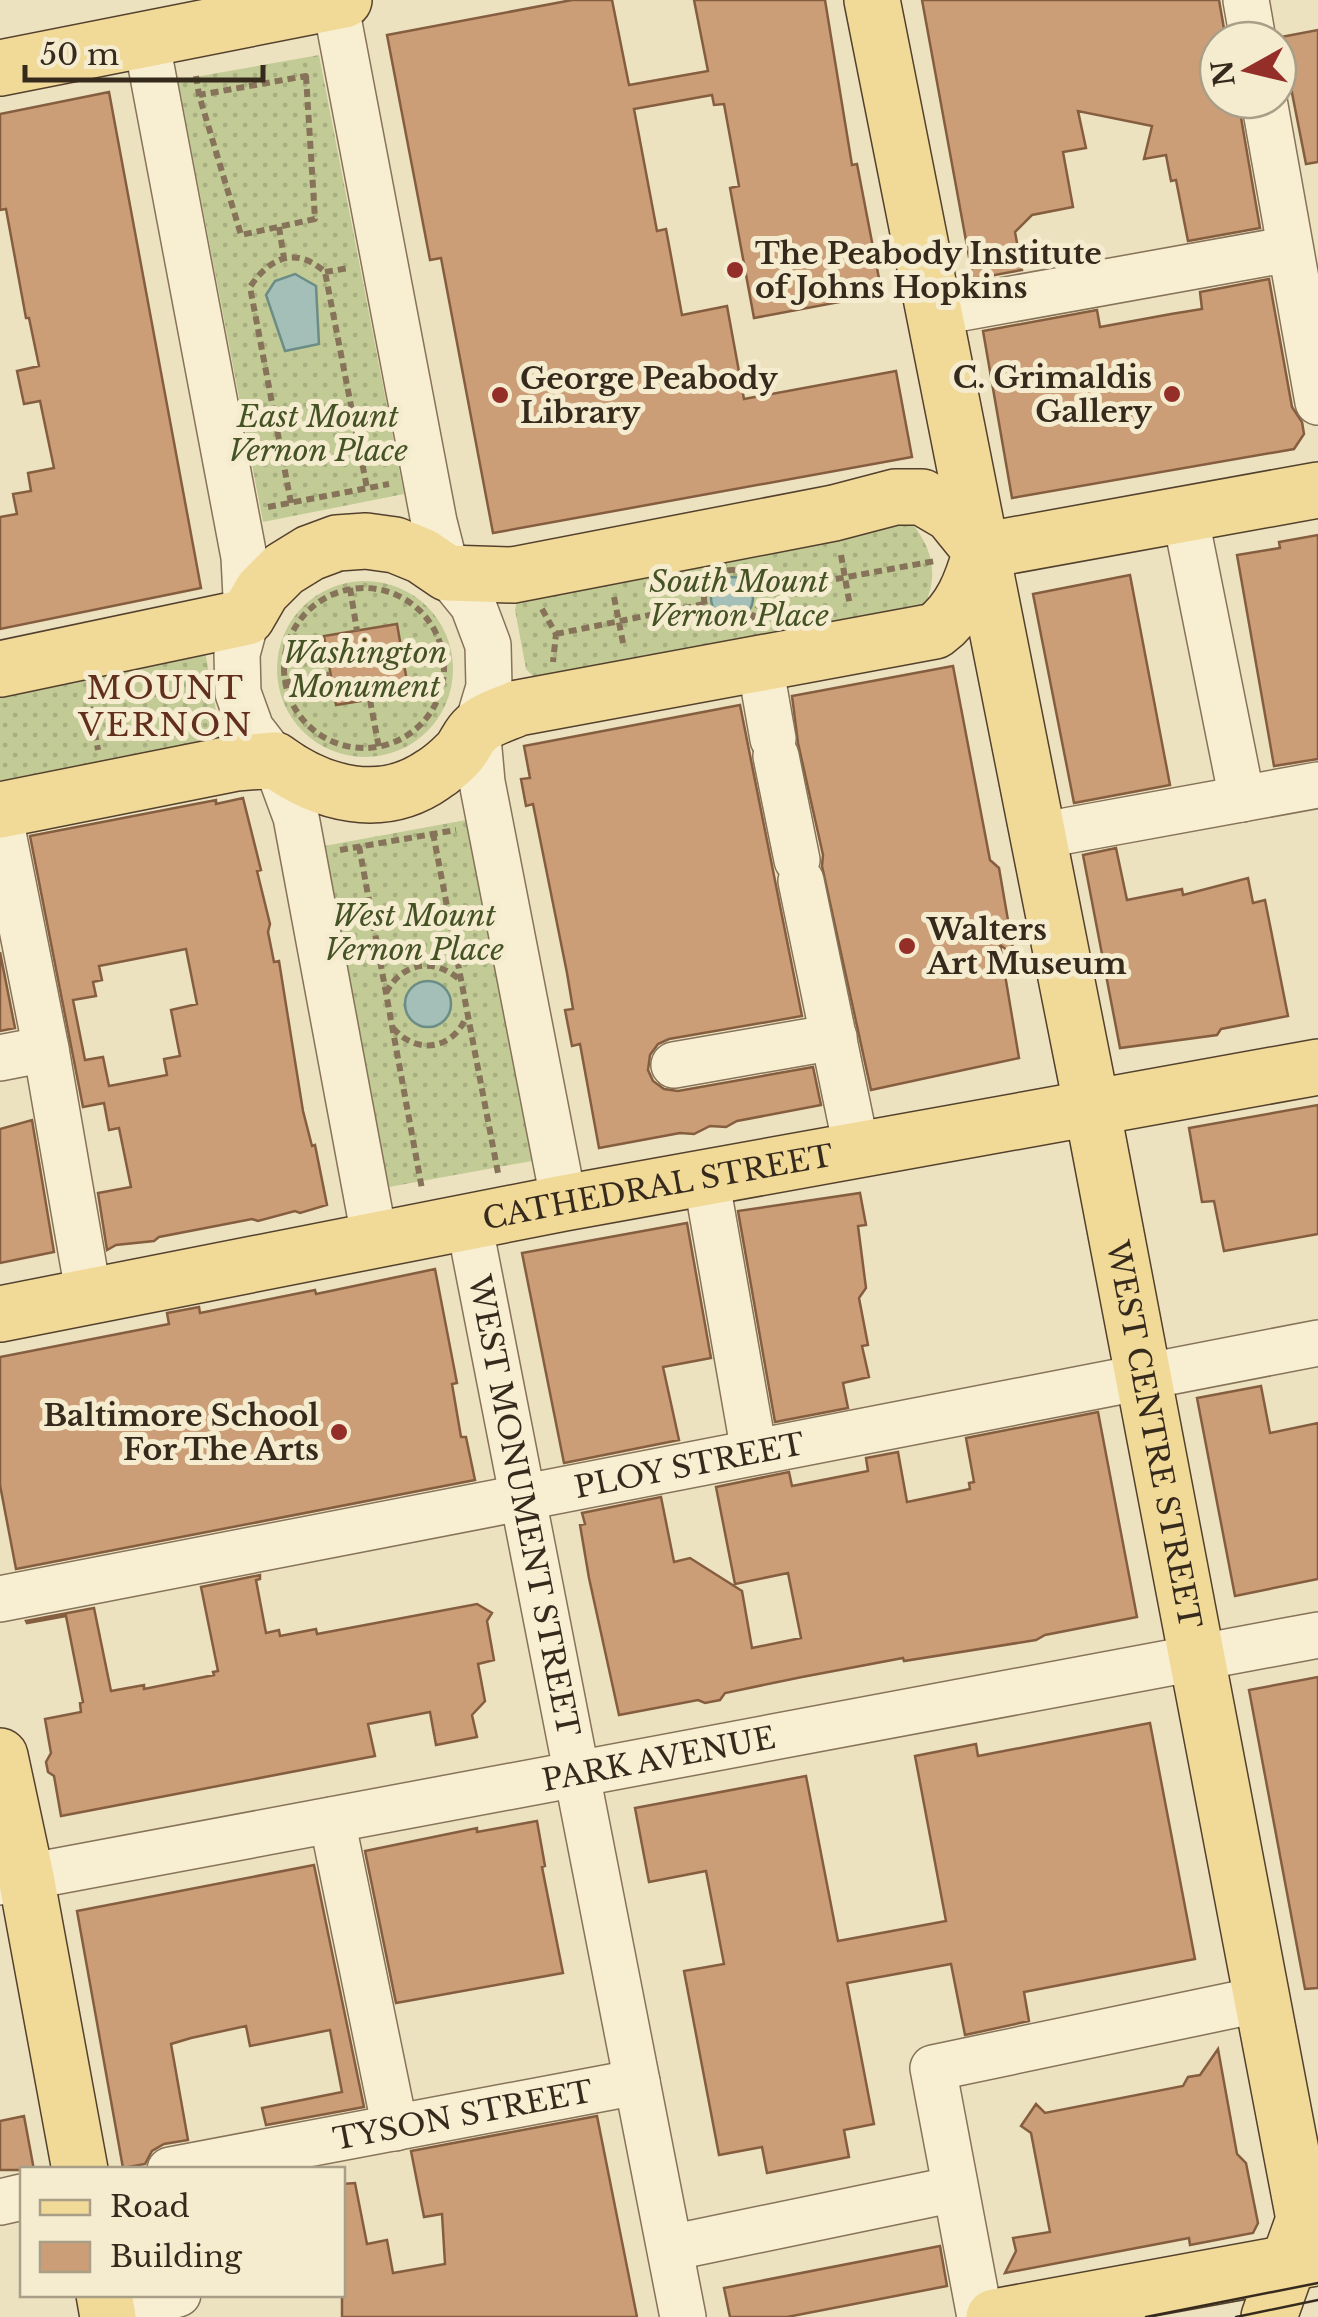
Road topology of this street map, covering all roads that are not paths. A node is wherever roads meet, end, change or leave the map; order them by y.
1 (872, 0) edge
2 (340, 1) edge
3 (237, 12) edge
4 (146, 40) junction
5 (0, 68) edge
6 (1267, 120) edge
7 (1290, 249) junction
8 (934, 313) junction
9 (1318, 402) edge
10 (1318, 490) edge
11 (1185, 515) junction
12 (982, 552) junction
13 (446, 573) junction
14 (247, 617) junction
15 (749, 637) junction
16 (0, 668) edge
17 (477, 728) junction
18 (275, 760) junction
19 (1318, 784) edge
20 (1242, 798) junction
21 (0, 814) edge
22 (1038, 836) junction
23 (834, 1037) junction
24 (46, 1050) junction
25 (0, 1058) edge
26 (674, 1065) dead end
27 (1318, 1067) edge
28 (1092, 1108) junction
29 (857, 1151) junction
30 (706, 1178) junction
31 (564, 1204) junction
32 (469, 1222) junction
33 (375, 1241) junction
34 (89, 1297) junction
35 (0, 1314) edge
36 (1318, 1343) edge
37 (1143, 1378) junction
38 (754, 1452) junction
39 (522, 1496) junction
40 (0, 1599) edge
41 (1318, 1635) edge
42 (1196, 1659) junction
43 (0, 1756) edge
44 (576, 1774) junction
45 (332, 1820) junction
46 (13, 1880) edge
47 (1262, 1999) junction
48 (637, 2082) junction
49 (395, 2128) junction
50 (79, 2167) edge
51 (187, 2167) edge
52 (956, 2189) junction
53 (670, 2248) junction
54 (1302, 2260) edge
55 (163, 2297) edge
56 (107, 2308) edge
57 (683, 2317) edge
58 (980, 2317) edge
59 (994, 2317) edge
60 (1269, 2317) edge

1 - 8 main road, WEST CENTRE STREET
2 - 3 main road
2 - 13 street
3 - 4 main road
4 - 5 main road
4 - 14 street
6 - 7 street
7 - 8 street
7 - 9 street
8 - 12 main road, WEST CENTRE STREET
10 - 11 main road
11 - 12 main road
11 - 20 street
12 - 13 main road
12 - 15 main road
12 - 22 main road, WEST CENTRE STREET
13 - 14 main road
13 - 17 street
14 - 16 main road
14 - 18 street
15 - 17 main road
15 - 23 street
17 - 18 main road
17 - 31 street
18 - 21 main road
18 - 33 street
19 - 20 street
20 - 22 street
21 - 24 street
22 - 28 main road, WEST CENTRE STREET
23 - 26 street
23 - 29 street
24 - 25 street
24 - 34 street
27 - 28 main road, CATHEDRAL STREET
28 - 29 main road, CATHEDRAL STREET
28 - 37 main road, WEST CENTRE STREET
29 - 30 main road, CATHEDRAL STREET
30 - 31 main road, CATHEDRAL STREET
30 - 38 street
31 - 32 main road, CATHEDRAL STREET
32 - 33 main road, CATHEDRAL STREET
32 - 39 street, WEST MONUMENT STREET
33 - 34 main road, CATHEDRAL STREET
34 - 35 main road, CATHEDRAL STREET
36 - 37 street, PLOY STREET
37 - 38 street, PLOY STREET
37 - 42 main road, WEST CENTRE STREET
38 - 39 street, PLOY STREET
39 - 40 street, PLOY STREET
39 - 44 street, WEST MONUMENT STREET
41 - 42 street, PARK AVENUE
42 - 44 street, PARK AVENUE
42 - 47 main road, WEST CENTRE STREET
43 - 46 main road
44 - 45 street, PARK AVENUE
44 - 48 street, WEST MONUMENT STREET
45 - 46 street, PARK AVENUE
45 - 49 street
46 - 50 main road
47 - 52 street
47 - 54 main road, WEST CENTRE STREET
48 - 49 street, TYSON STREET
48 - 53 street, WEST MONUMENT STREET
49 - 51 street, TYSON STREET
52 - 53 street
52 - 58 street
53 - 57 street, WEST MONUMENT STREET
54 - 59 main road
54 - 60 main road, WEST CENTRE STREET
55 - 56 street

